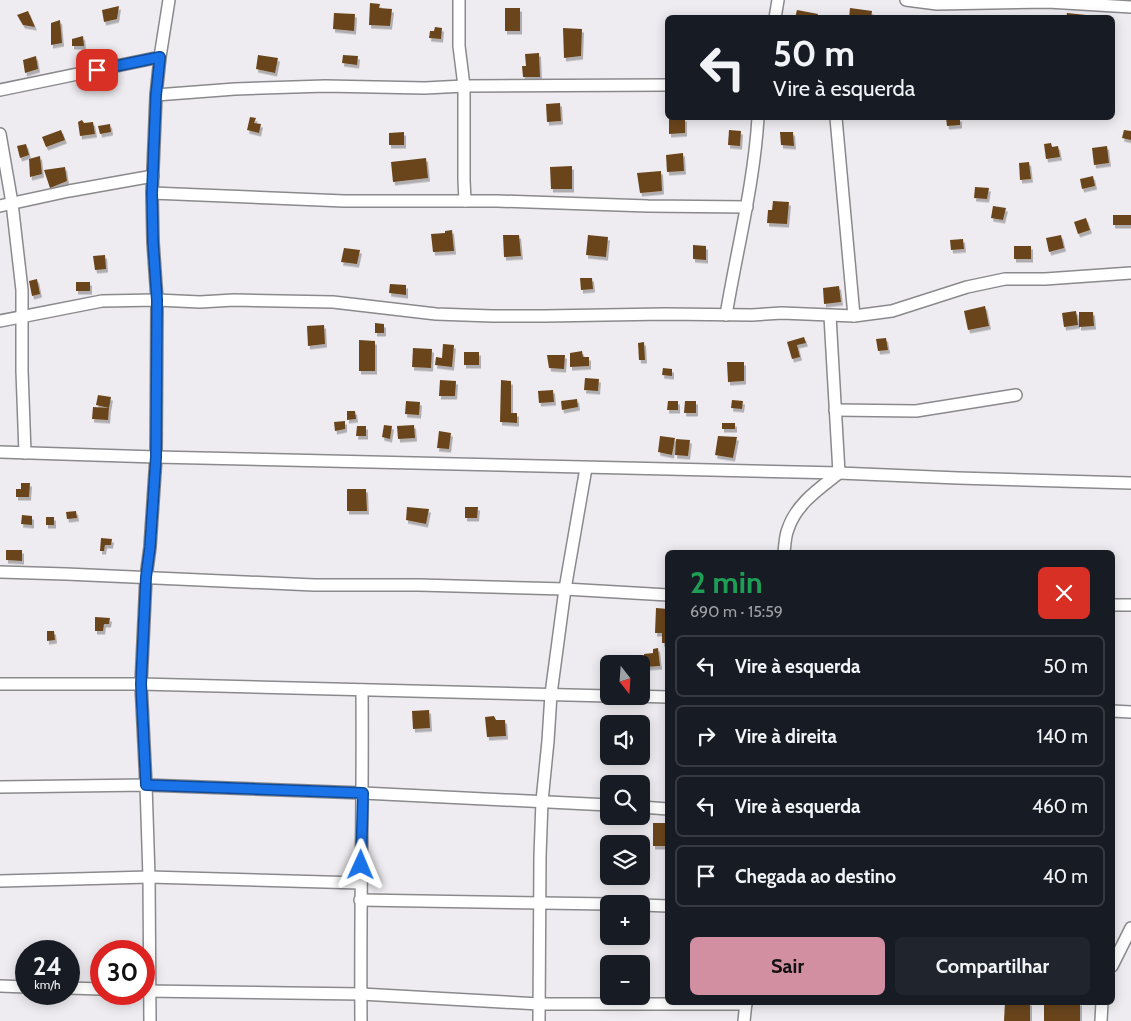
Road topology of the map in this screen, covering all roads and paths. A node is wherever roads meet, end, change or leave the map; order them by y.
1 (169, 0) edge
2 (459, 0) edge
3 (778, 0) edge
4 (906, 0) edge
5 (1131, 7) edge
6 (776, 15) edge
7 (160, 57) junction
8 (665, 85) edge
9 (464, 86) junction
10 (0, 90) edge
11 (156, 95) junction
12 (758, 120) edge
13 (836, 120) edge
14 (0, 134) edge
15 (153, 176) junction
16 (152, 193) junction
17 (465, 201) junction
18 (12, 203) junction
19 (0, 206) edge
20 (746, 207) junction
21 (1131, 273) edge
22 (157, 300) junction
23 (726, 315) junction
24 (22, 316) junction
25 (830, 316) junction
26 (854, 316) junction
27 (0, 321) edge
28 (1016, 395) dead end
29 (835, 410) junction
30 (0, 452) edge
31 (25, 453) junction
32 (156, 457) junction
33 (586, 468) junction
34 (839, 473) junction
35 (1131, 483) edge
36 (784, 550) edge
37 (0, 572) edge
38 (146, 577) junction
39 (565, 589) junction
40 (665, 595) edge
41 (1115, 605) edge
42 (1131, 605) edge
43 (0, 684) edge
44 (141, 684) junction
45 (362, 690) junction
46 (551, 694) junction
47 (600, 696) edge
48 (650, 696) edge
49 (665, 697) edge
50 (1115, 711) edge
51 (1131, 712) edge
52 (146, 785) junction
53 (0, 787) edge
54 (363, 793) junction
55 (542, 801) junction
56 (600, 804) edge
57 (650, 808) edge
58 (665, 809) edge
59 (149, 878) junction
60 (0, 881) edge
61 (360, 883) junction
62 (360, 900) junction
63 (539, 902) junction
64 (600, 904) edge
65 (650, 905) edge
66 (665, 906) edge
67 (1131, 928) edge
68 (148, 940) edge
69 (1115, 960) edge
70 (0, 986) edge
71 (15, 986) edge
72 (155, 991) edge
73 (361, 994) junction
74 (665, 1003) edge
75 (539, 1004) junction
76 (148, 1005) edge
77 (746, 1005) edge
78 (1102, 1005) edge
79 (150, 1021) edge
80 (361, 1021) edge
81 (539, 1021) edge
82 (744, 1021) edge
83 (1101, 1021) edge

1 - 7 street
2 - 9 street
3 - 6 street
4 - 5 street
7 - 10 street
7 - 11 street
8 - 9 street
9 - 11 street
9 - 17 street
11 - 15 street
12 - 20 street
13 - 26 street
14 - 18 street
15 - 16 street
15 - 18 street
16 - 17 street
16 - 22 street
17 - 20 street
18 - 19 street
18 - 24 street
20 - 23 street
21 - 26 street
22 - 23 street
22 - 24 street
22 - 32 street
23 - 25 street
24 - 27 street
24 - 31 street
25 - 26 street
25 - 29 street
28 - 29 street
29 - 34 street
30 - 31 street
31 - 32 street
32 - 33 street
32 - 38 street
33 - 34 street
33 - 39 street
34 - 35 street
34 - 36 street
37 - 38 street
38 - 39 street
38 - 44 street
39 - 40 street
39 - 46 street
41 - 42 street
43 - 44 street
44 - 45 street
44 - 52 street
45 - 46 street
45 - 54 street
46 - 47 street
46 - 55 street
48 - 49 street
50 - 51 street
52 - 53 street
52 - 54 street
52 - 59 street
54 - 55 street
54 - 61 street
55 - 56 street
55 - 63 street
57 - 58 street
59 - 60 street
59 - 61 street
59 - 68 street
61 - 62 street
62 - 63 street
62 - 73 street
63 - 64 street
63 - 75 street
65 - 66 street
67 - 69 street
70 - 71 street
72 - 73 street
73 - 75 street
73 - 80 street
74 - 75 street
75 - 81 street
76 - 79 street
77 - 82 street
78 - 83 street

